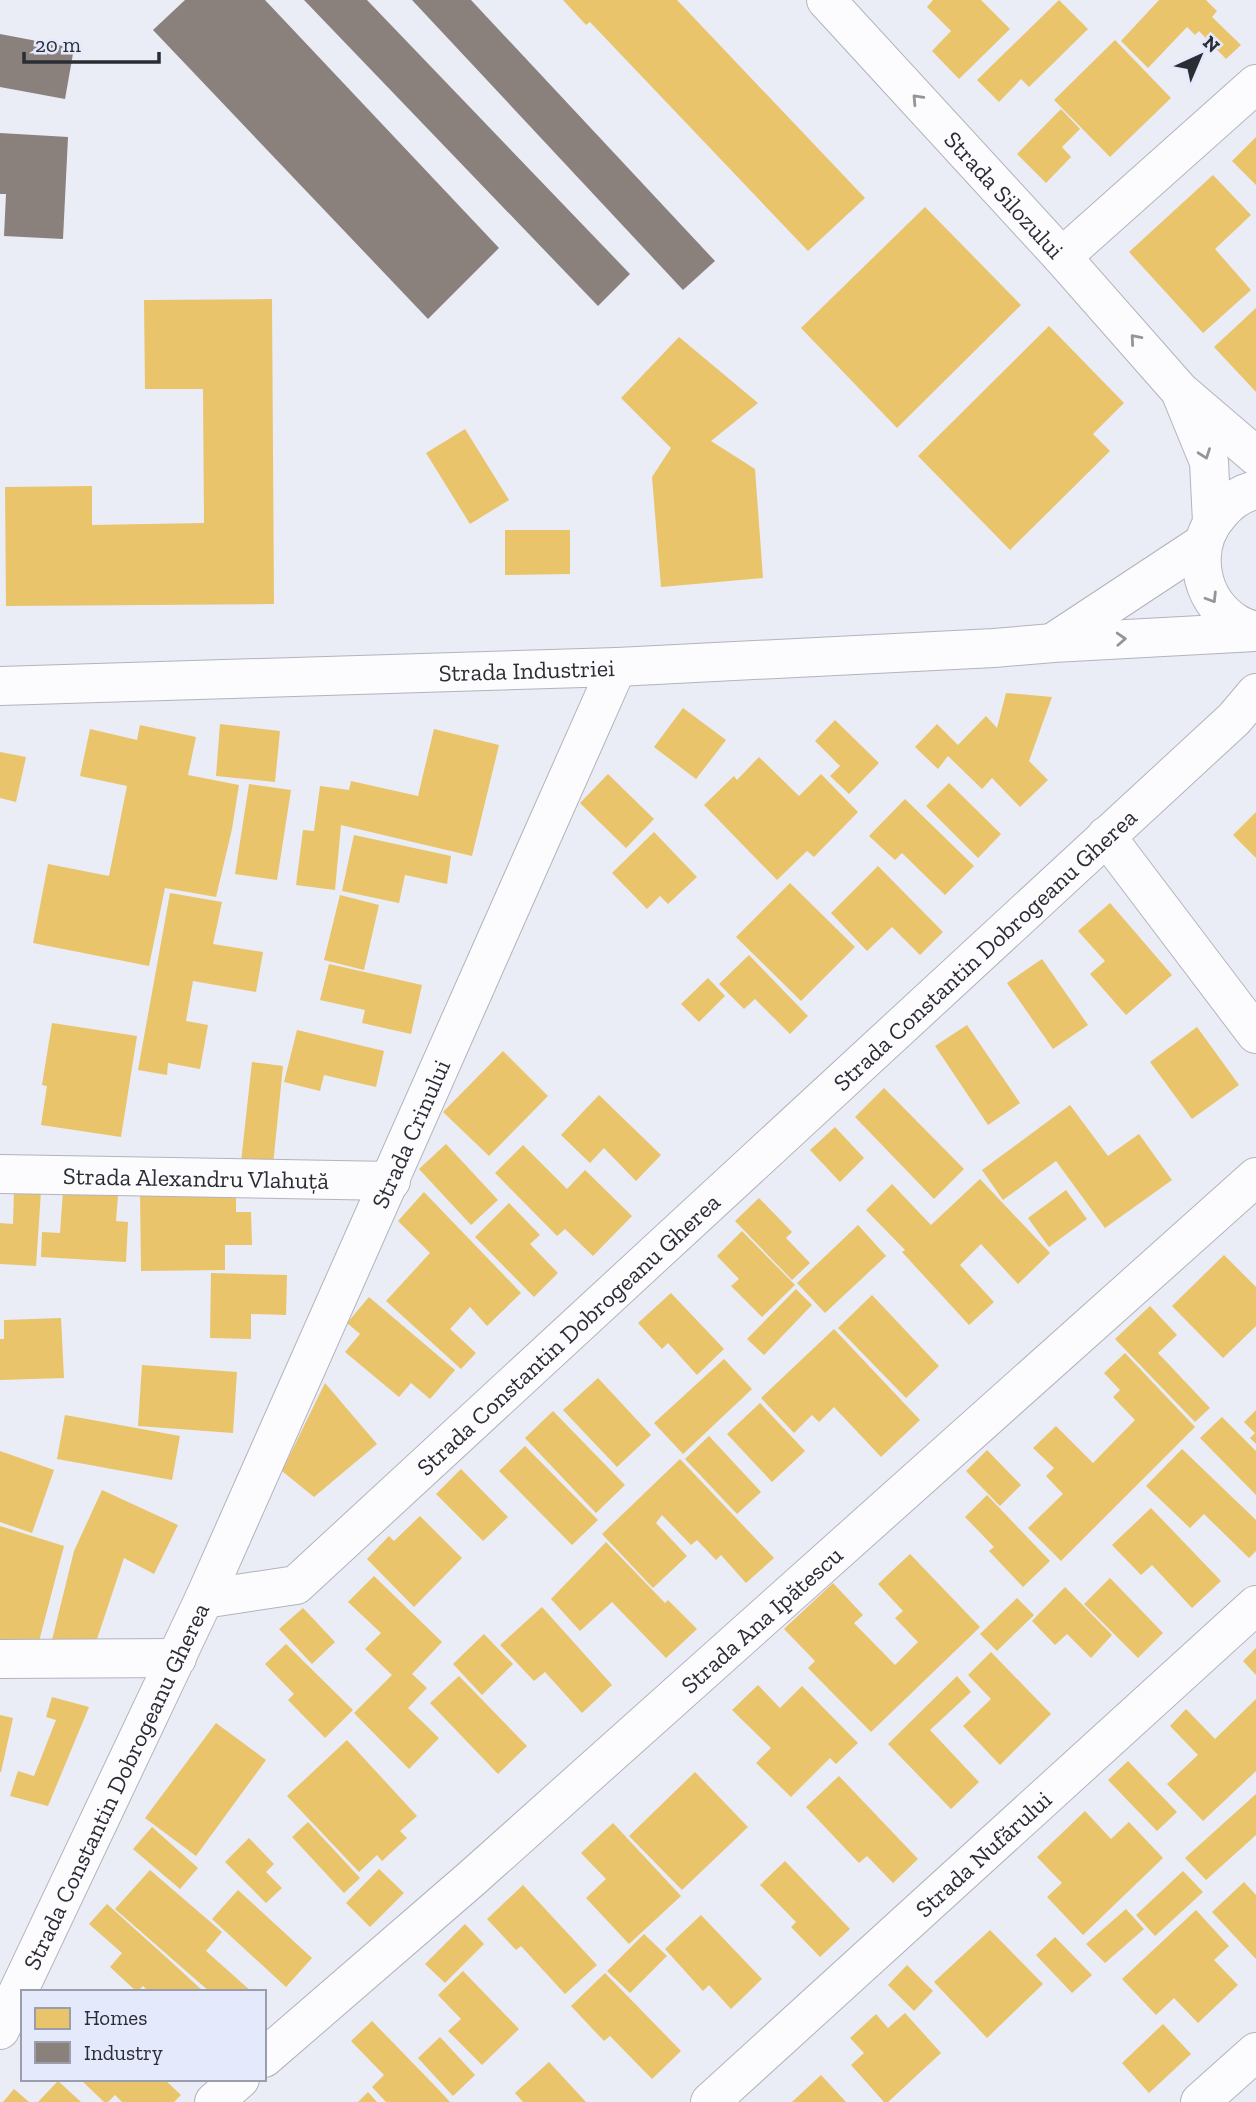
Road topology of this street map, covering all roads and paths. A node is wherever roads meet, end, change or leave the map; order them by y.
1 (826, 0) edge
2 (1256, 84) edge
3 (1062, 257) junction
4 (1180, 391) junction
5 (1256, 456) edge
6 (1256, 490) edge
7 (1207, 533) junction
8 (1256, 632) edge
9 (1053, 643) junction
10 (617, 667) junction
11 (0, 686) edge
12 (1256, 693) edge
13 (1106, 836) junction
14 (1256, 1034) edge
15 (0, 1174) edge
16 (1256, 1177) edge
17 (391, 1181) junction
18 (204, 1599) junction
19 (1256, 1605) edge
20 (177, 1658) junction
21 (0, 1659) edge
22 (0, 2030) edge
23 (1256, 2052) edge
24 (266, 2056) edge
25 (238, 2081) edge
26 (214, 2102) edge
27 (710, 2102) edge
28 (1200, 2102) edge

3 -> 1 street, Strada Silozului
2 - 3 street
4 -> 3 street, Strada Silozului
4 - 5 street, Strada Silozului
4 -> 7 street, Strada Silozului
6 - 7 street
7 -> 8 street, Strada Silozului
7 - 9 street, Strada Industriei
9 -> 8 street, Strada Industriei
9 - 10 street, Strada Industriei
10 - 11 street, Strada Industriei
10 - 17 street, Strada Crinului
12 - 13 street, Strada Constantin Dobrogeanu Gherea
13 - 14 street
13 - 18 street, Strada Constantin Dobrogeanu Gherea
15 - 17 street, Strada Alexandru Vlahuță
16 - 24 street, Strada Ana Ipătescu
17 - 18 street, Strada Crinului
18 - 20 street, Strada Constantin Dobrogeanu Gherea
19 - 27 street, Strada Nufărului
20 - 21 street
20 - 22 street, Strada Constantin Dobrogeanu Gherea
23 - 28 street
25 - 26 street

